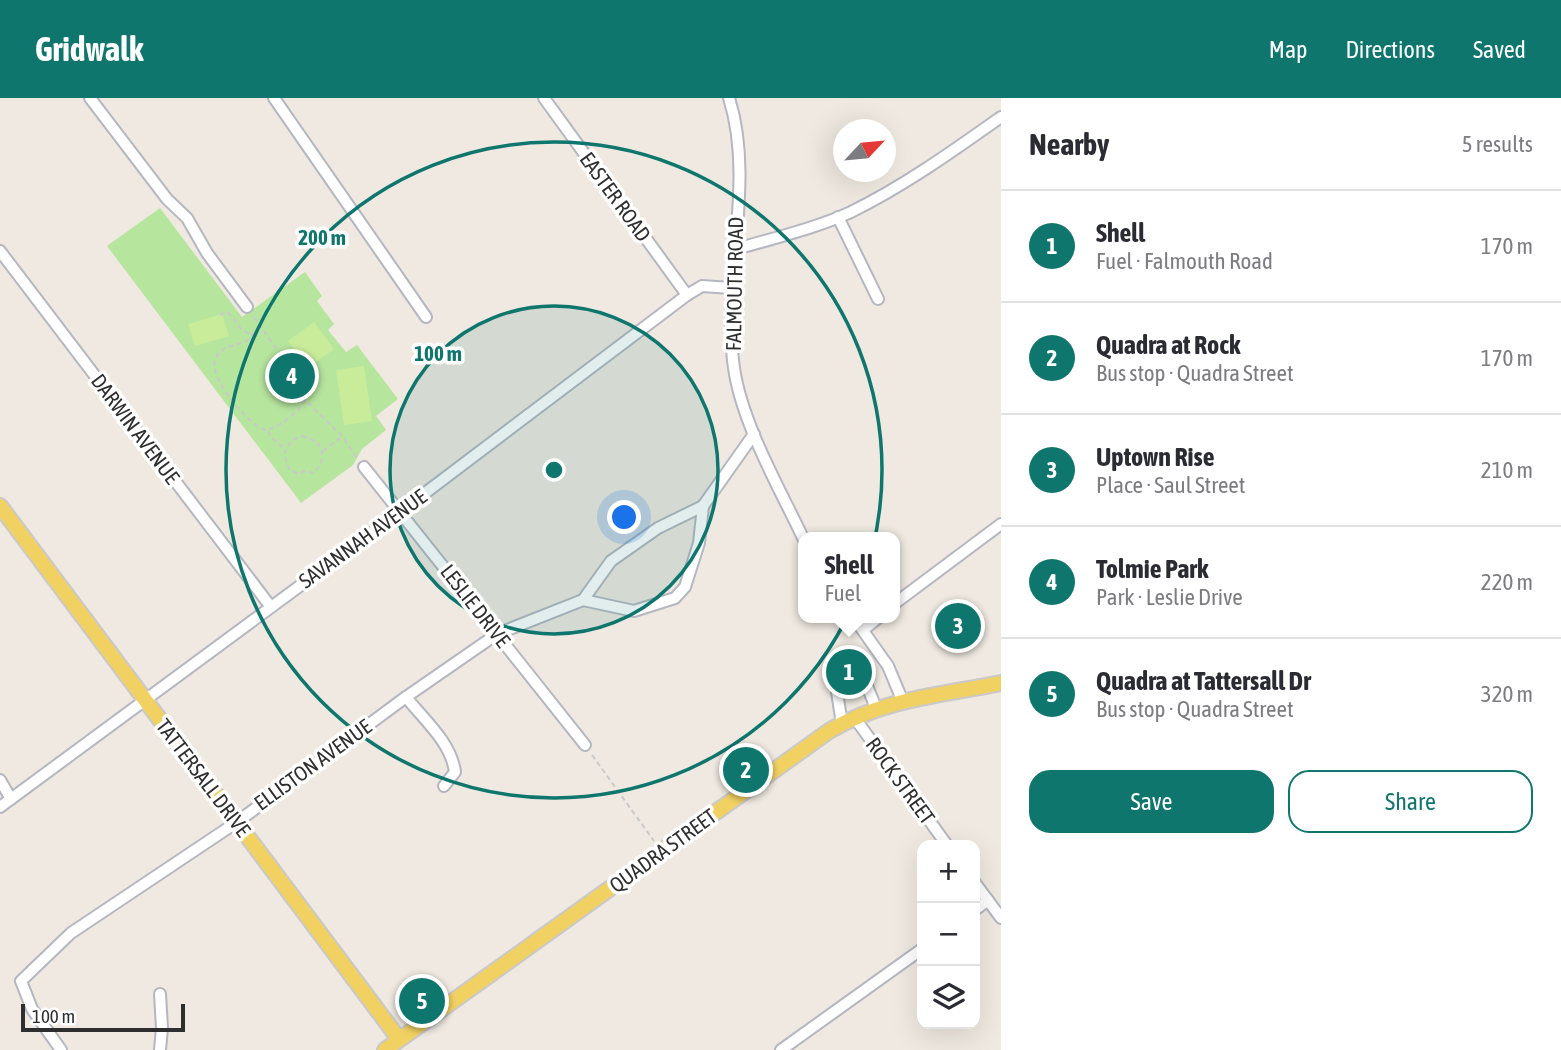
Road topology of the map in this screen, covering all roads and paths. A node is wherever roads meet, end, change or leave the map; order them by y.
1 (90, 98) edge
2 (274, 98) edge
3 (544, 98) edge
4 (729, 98) edge
5 (1001, 117) edge
6 (838, 217) junction
7 (733, 250) junction
8 (0, 251) edge
9 (731, 288) junction
10 (687, 295) junction
11 (878, 299) dead end
12 (247, 307) joint
13 (220, 315) dead end
14 (426, 317) dead end
15 (260, 326) junction
16 (251, 335) junction
17 (298, 354) dead end
18 (286, 362) junction
19 (305, 400) junction
20 (268, 430) junction
21 (754, 434) junction
22 (342, 436) junction
23 (285, 449) junction
24 (322, 451) junction
25 (364, 467) joint
26 (0, 506) edge
27 (703, 506) junction
28 (400, 512) junction
29 (1001, 524) edge
30 (799, 532) edge
31 (583, 600) junction
32 (900, 600) edge
33 (271, 607) junction
34 (858, 623) edge
35 (872, 623) edge
36 (863, 630) junction
37 (497, 634) junction
38 (874, 646) junction
39 (862, 654) dead end
40 (1001, 683) edge
41 (867, 685) dead end
42 (837, 692) dead end
43 (406, 697) junction
44 (145, 701) junction
45 (903, 702) junction
46 (876, 708) junction
47 (848, 720) junction
48 (585, 745) joint
49 (0, 780) edge
50 (444, 786) dead end
51 (11, 799) junction
52 (0, 807) edge
53 (236, 822) junction
54 (943, 840) edge
55 (662, 853) junction
56 (980, 890) edge
57 (988, 900) junction
58 (980, 907) edge
59 (1001, 918) edge
60 (917, 953) edge
61 (160, 994) dead end
62 (403, 1044) edge
63 (61, 1050) edge
64 (160, 1050) edge
65 (384, 1050) edge
66 (781, 1050) edge

1 - 12 street
2 - 14 street
3 - 10 street, EASTER ROAD
4 - 7 street, FALMOUTH ROAD
5 - 6 street
6 - 7 street
6 - 11 street
7 - 9 street, FALMOUTH ROAD
8 - 33 street, DARWIN AVENUE
9 - 10 street, SAVANNAH AVENUE
9 - 21 street, FALMOUTH ROAD
10 - 28 street, SAVANNAH AVENUE
12 - 15 path
13 - 16 path
15 - 16 path
15 - 18 path
16 - 20 path
17 - 18 path
18 - 19 path
19 - 20 path
19 - 22 path
20 - 23 path
21 - 27 street
21 - 30 street, FALMOUTH ROAD
22 - 24 path
22 - 25 path
23 - 24 path
23 - 24 path
25 - 28 street, LESLIE DRIVE
26 - 44 main road, TATTERSALL DRIVE
27 - 31 street
27 - 31 street
28 - 33 street, SAVANNAH AVENUE
28 - 37 street, LESLIE DRIVE
29 - 32 street
31 - 37 street, ELLISTON AVENUE
33 - 44 street, SAVANNAH AVENUE
34 - 36 street
35 - 36 street
36 - 38 street
37 - 43 street, ELLISTON AVENUE
37 - 48 street, LESLIE DRIVE
38 - 39 street
38 - 45 street
40 - 45 main road, QUADRA STREET
41 - 46 street
42 - 47 street
43 - 50 street
43 - 53 street, ELLISTON AVENUE
44 - 51 street, SAVANNAH AVENUE
44 - 53 main road, TATTERSALL DRIVE
45 - 46 main road, QUADRA STREET
46 - 47 main road, QUADRA STREET
47 - 54 street, ROCK STREET
47 - 55 main road, QUADRA STREET
48 - 55 path
49 - 51 street
51 - 52 street, SAVANNAH AVENUE
53 - 62 main road, TATTERSALL DRIVE
53 - 63 street, ELLISTON AVENUE
55 - 62 main road, QUADRA STREET
56 - 57 street
57 - 58 street
57 - 59 street
60 - 66 street
61 - 64 street
62 - 65 main road, QUADRA STREET

